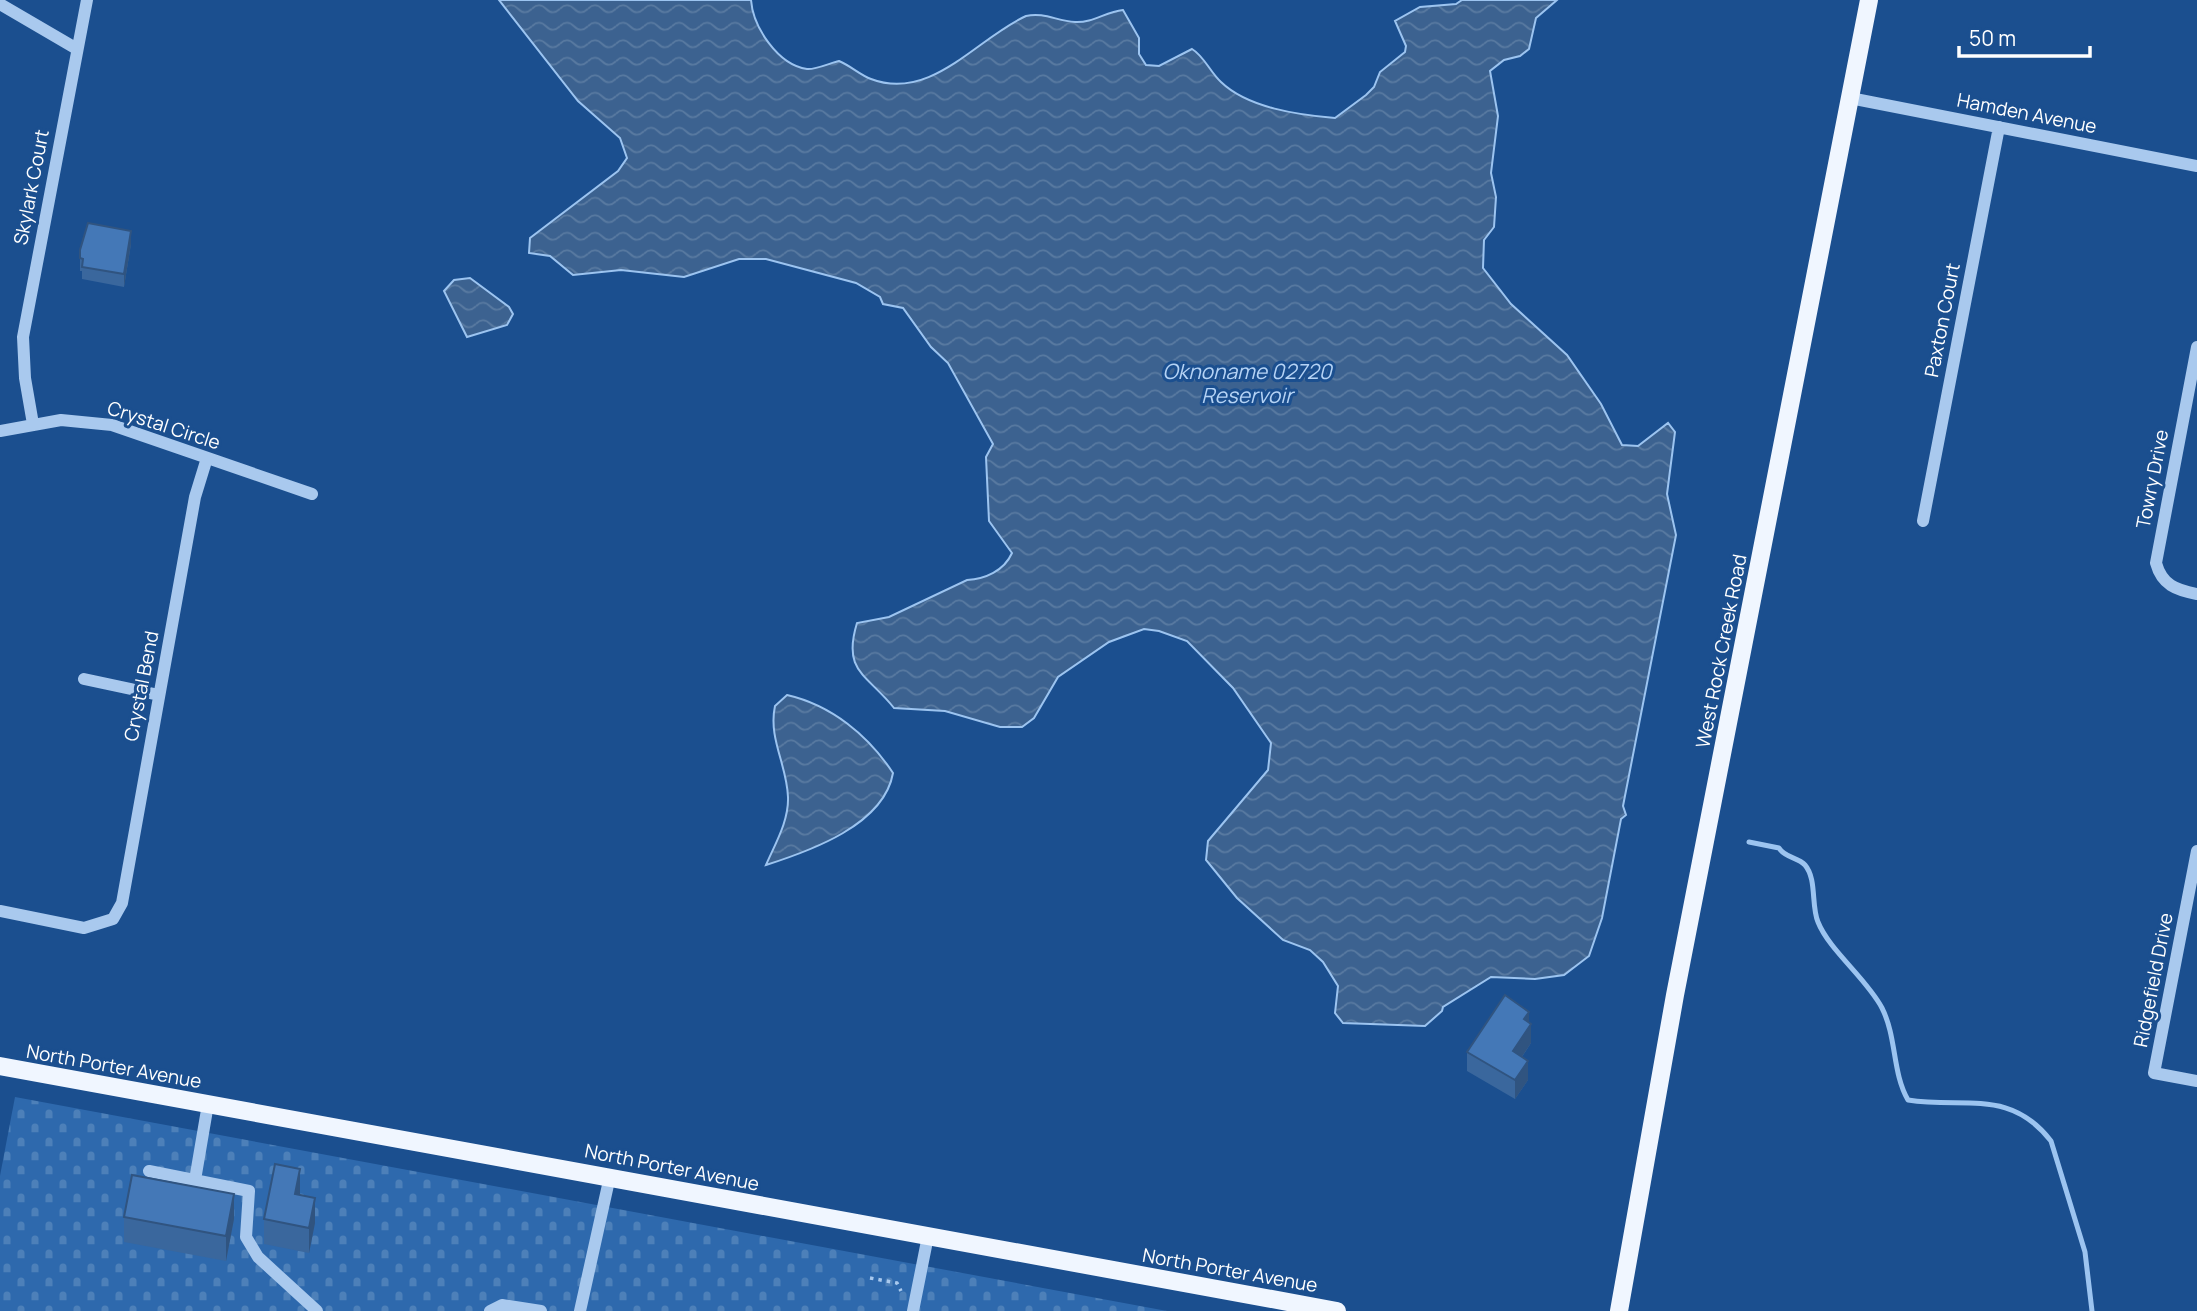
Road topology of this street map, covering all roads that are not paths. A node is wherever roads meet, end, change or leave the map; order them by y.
1 (87, 0) edge
2 (1869, 0) edge
3 (0, 4) edge
4 (77, 48) junction
5 (1850, 98) junction
6 (1999, 127) junction
7 (2197, 166) edge
8 (2197, 347) edge
9 (33, 424) junction
10 (0, 431) edge
11 (207, 458) junction
12 (312, 494) dead end
13 (1923, 521) dead end
14 (2197, 594) edge
15 (84, 679) dead end
16 (159, 695) junction
17 (2197, 851) edge
18 (0, 911) edge
19 (0, 1066) edge
20 (2197, 1081) edge
21 (208, 1104) junction
22 (149, 1171) dead end
23 (610, 1176) junction
24 (195, 1180) junction
25 (928, 1236) junction
26 (1332, 1310) edge
27 (317, 1311) edge
28 (490, 1311) edge
29 (541, 1311) edge
30 (580, 1311) edge
31 (913, 1311) edge
32 (1619, 1311) edge

1 - 4 street, Skylark Court
2 - 5 main road, West Rock Creek Road
3 - 4 street
4 - 9 street, Skylark Court
5 - 6 street, Hamden Avenue
5 - 32 main road, West Rock Creek Road
6 - 7 street, Hamden Avenue
6 - 13 street, Paxton Court
8 - 14 street, Towry Drive
9 - 10 street, Crystal Circle
9 - 11 street, Crystal Circle
11 - 12 street, Crystal Circle
11 - 16 street, Crystal Bend
15 - 16 street
16 - 18 street, Crystal Bend
17 - 20 street, Ridgefield Drive
19 - 21 main road, North Porter Avenue
21 - 23 main road, North Porter Avenue
21 - 24 street
22 - 24 street
23 - 25 main road, North Porter Avenue
23 - 30 street
24 - 27 street
25 - 26 main road, North Porter Avenue
25 - 31 street
28 - 29 street

